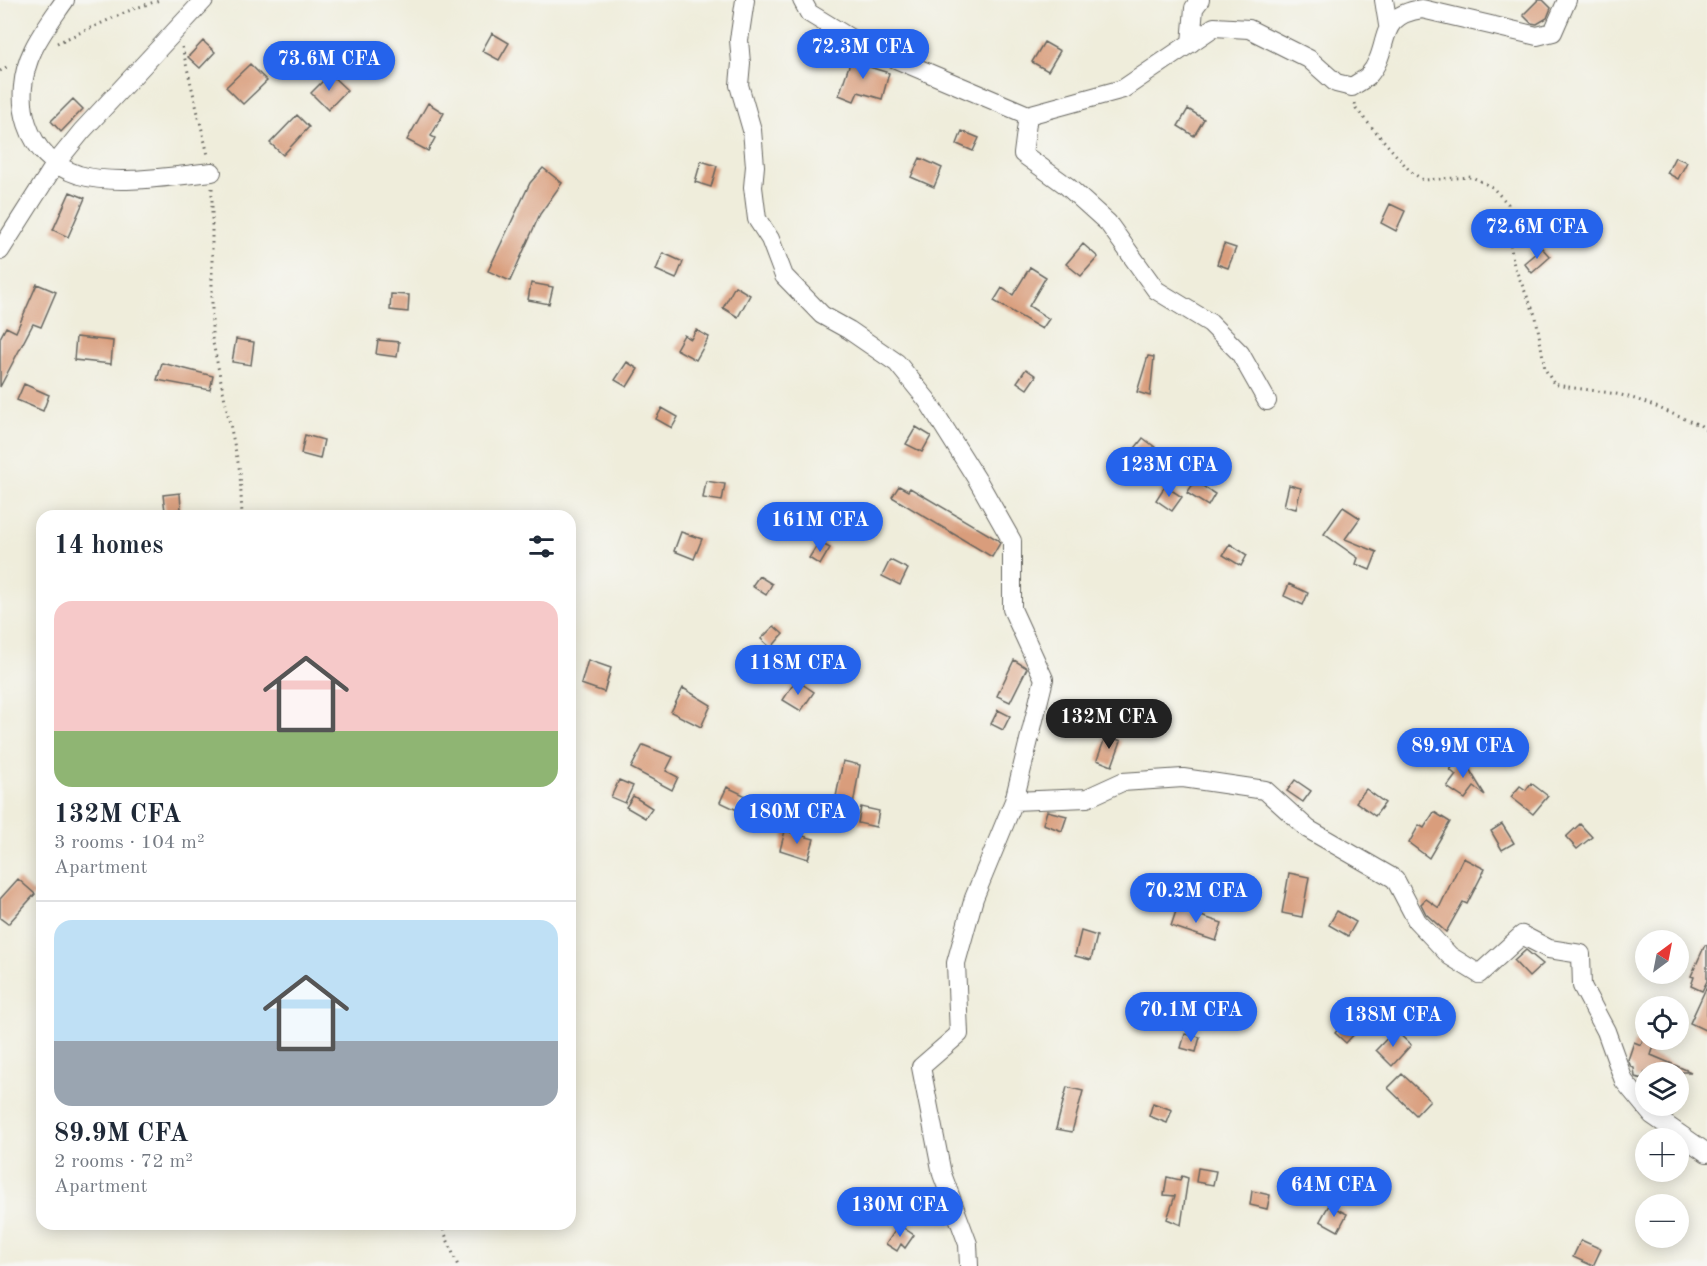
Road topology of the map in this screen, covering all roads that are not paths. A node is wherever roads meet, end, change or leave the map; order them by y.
1 (65, 0) edge
2 (204, 0) edge
3 (745, 0) edge
4 (802, 0) edge
5 (1200, 0) edge
6 (1384, 0) edge
7 (1567, 0) edge
8 (1388, 25) junction
9 (1191, 43) junction
10 (1028, 115) junction
11 (56, 164) junction
12 (212, 172) road end
13 (0, 251) edge
14 (1267, 401) dead end
15 (1014, 801) junction
16 (1707, 1153) edge
17 (969, 1266) edge

1 - 11 street
2 - 11 street
3 - 15 street
4 - 10 street
5 - 9 street
6 - 8 street
7 - 8 street
8 - 9 street
9 - 10 street
10 - 14 street
11 - 12 street
11 - 13 street
15 - 16 street
15 - 17 street

